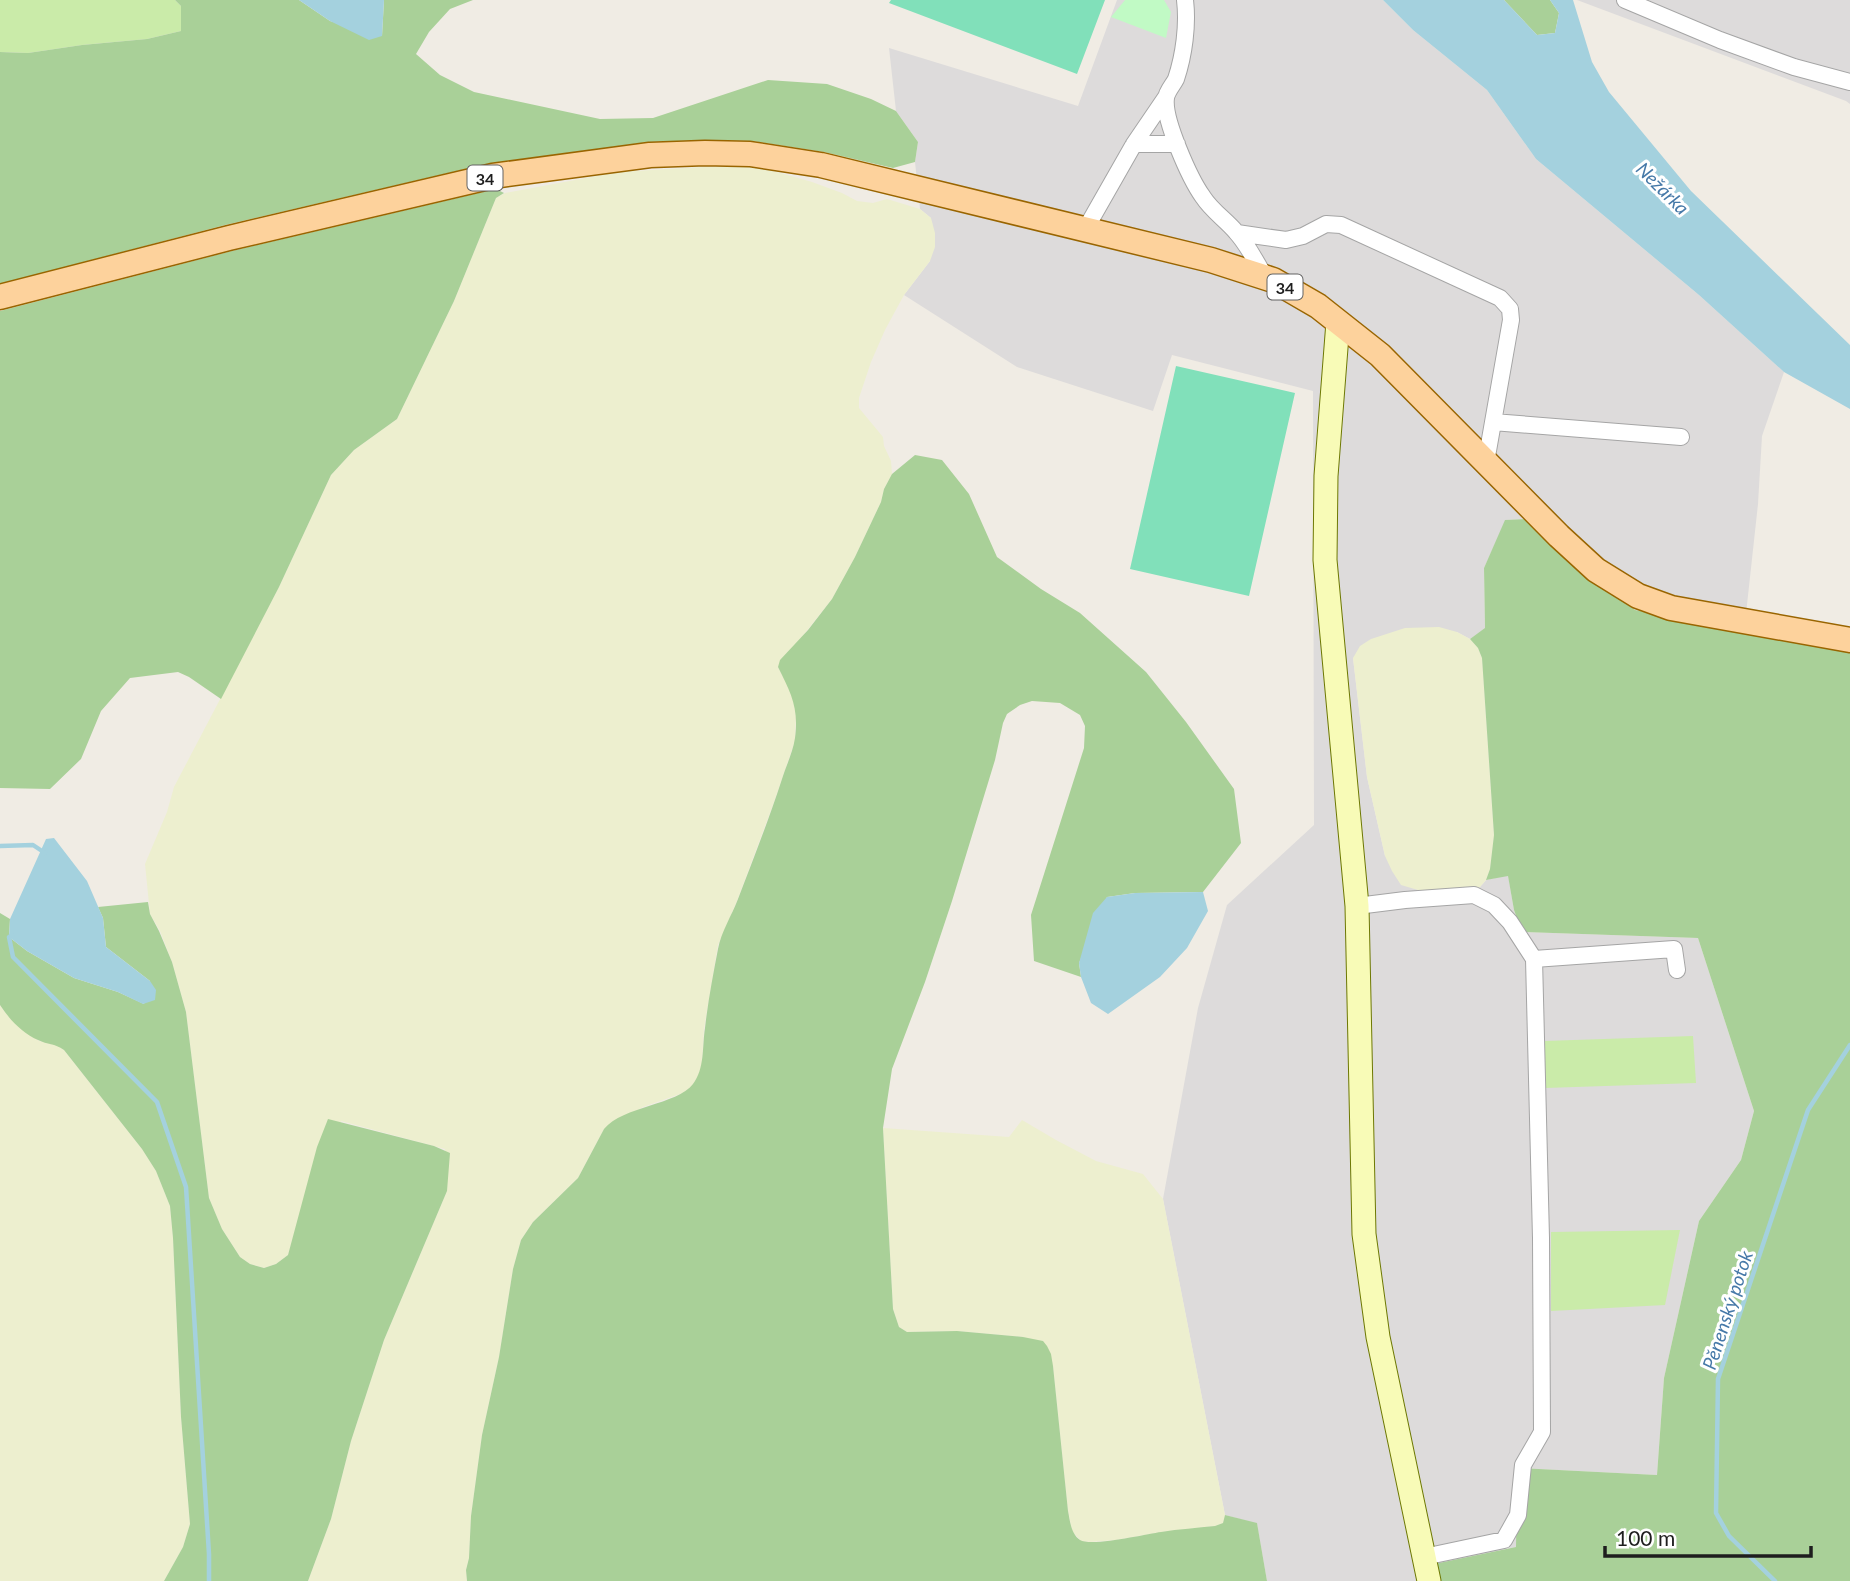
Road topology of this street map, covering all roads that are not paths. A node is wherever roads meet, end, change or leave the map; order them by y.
1 (1185, 0) edge
2 (1625, 0) edge
3 (1850, 82) edge
4 (1166, 97) junction
5 (1177, 144) junction
6 (1133, 145) junction
7 (1085, 230) junction
8 (1237, 233) junction
9 (1265, 277) junction
10 (0, 297) edge
11 (1338, 321) junction
12 (1493, 422) junction
13 (1681, 437) dead end
14 (1486, 462) junction
15 (1850, 640) edge
16 (1357, 906) junction
17 (1534, 959) junction
18 (1676, 970) dead end
19 (1424, 1558) junction
20 (1429, 1581) edge

1 - 4 street
2 - 3 street
4 - 5 street
4 - 6 street
5 - 6 street
5 - 8 street
6 - 7 street
7 - 9 main road, 34
7 - 10 main road, 34
8 - 9 street
8 - 12 street
9 - 11 main road, 34
11 - 14 main road, 34
11 - 16 street
12 - 13 street
12 - 14 street
14 - 15 main road, 34
16 - 17 street
16 - 19 street
17 - 18 street
17 - 19 street
19 - 20 street

